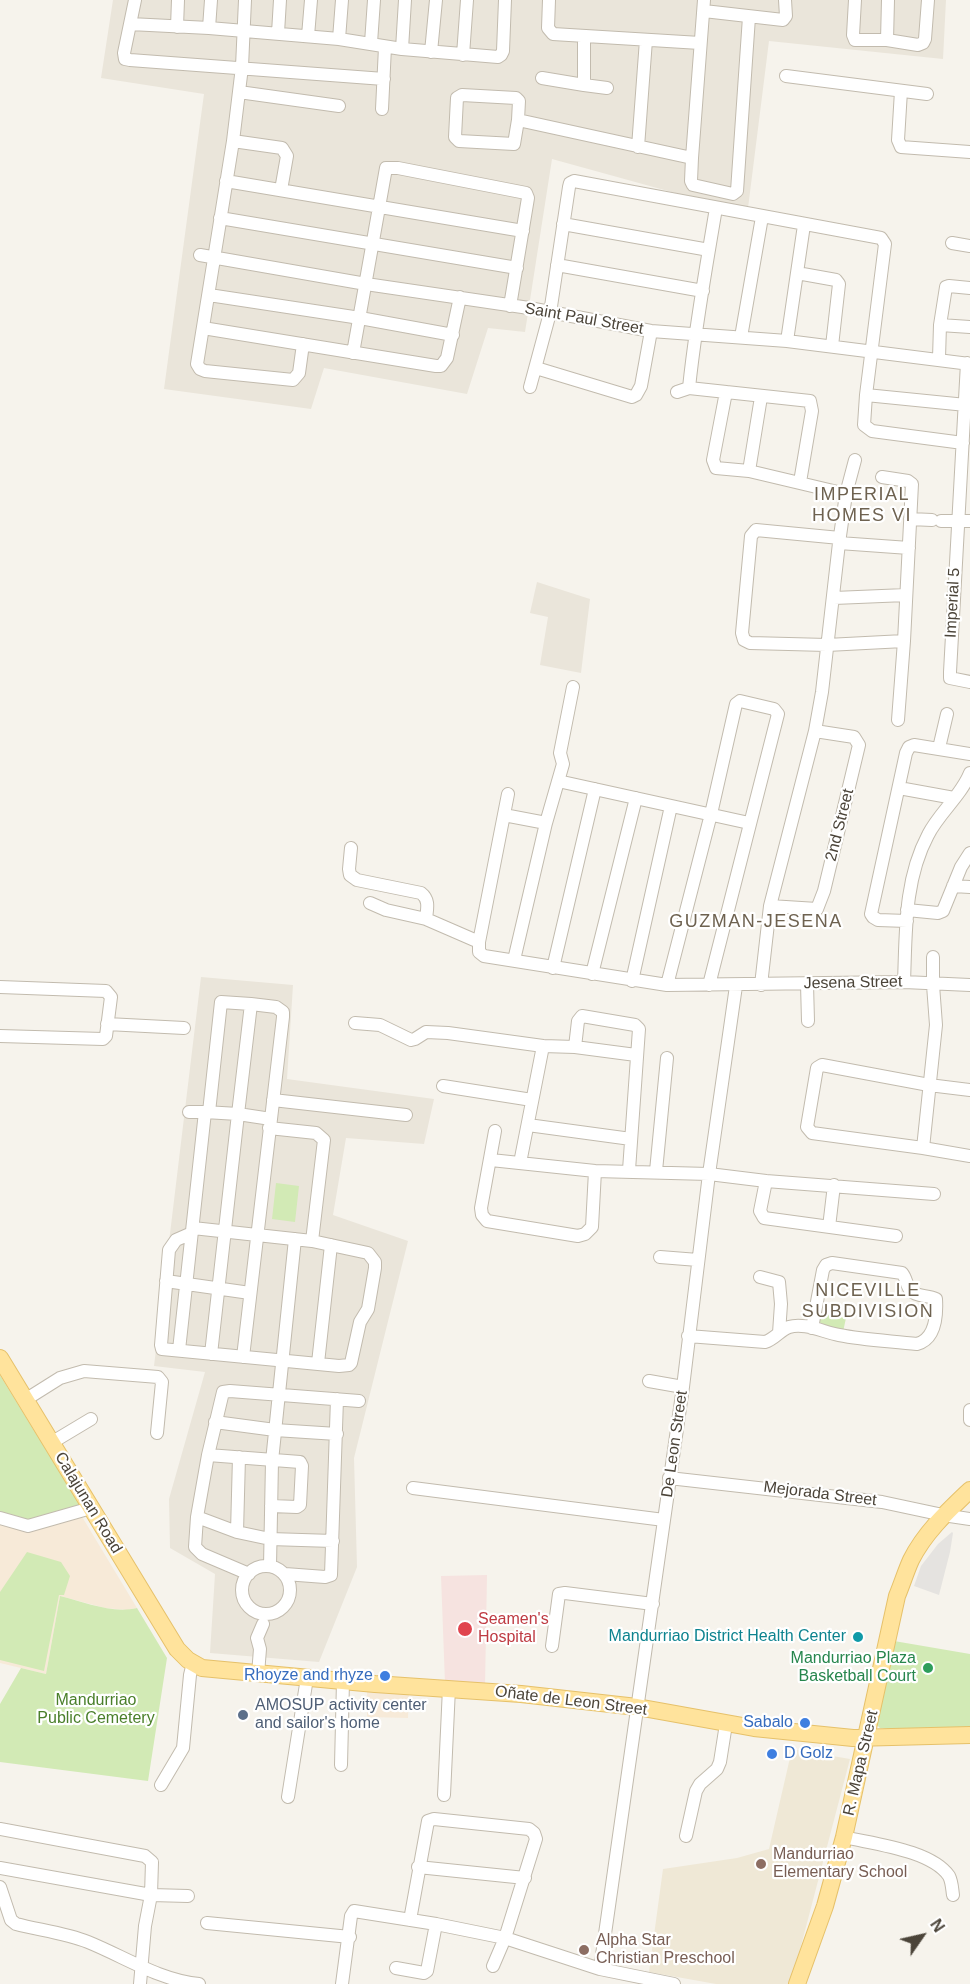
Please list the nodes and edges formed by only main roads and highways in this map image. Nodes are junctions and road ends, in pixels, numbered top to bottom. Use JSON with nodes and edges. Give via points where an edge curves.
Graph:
{"nodes":[{"id":1,"x":0,"y":1358,"type":"edge"},
{"id":2,"x":970,"y":1490,"type":"edge"},
{"id":3,"x":177,"y":1649,"type":"joint"},
{"id":4,"x":970,"y":1734,"type":"edge"},
{"id":5,"x":866,"y":1739,"type":"junction"},
{"id":6,"x":797,"y":1984,"type":"edge"}],
"edges":[{"from":1,"to":3,"type":"main road","name":"Calajunan Road"},
{"from":2,"to":5,"type":"main road","name":"R. Mapa Street","via":[[943,1515],[911,1559],[897,1596]]},
{"from":3,"to":5,"type":"main road","name":"Oñate de Leon Street","via":[[202,1668],[521,1694],[637,1707],[726,1724]]},
{"from":4,"to":5,"type":"main road","name":"Oñate de Leon Street"},
{"from":5,"to":6,"type":"main road","name":"R. Mapa Street","via":[[825,1906]]}]}
